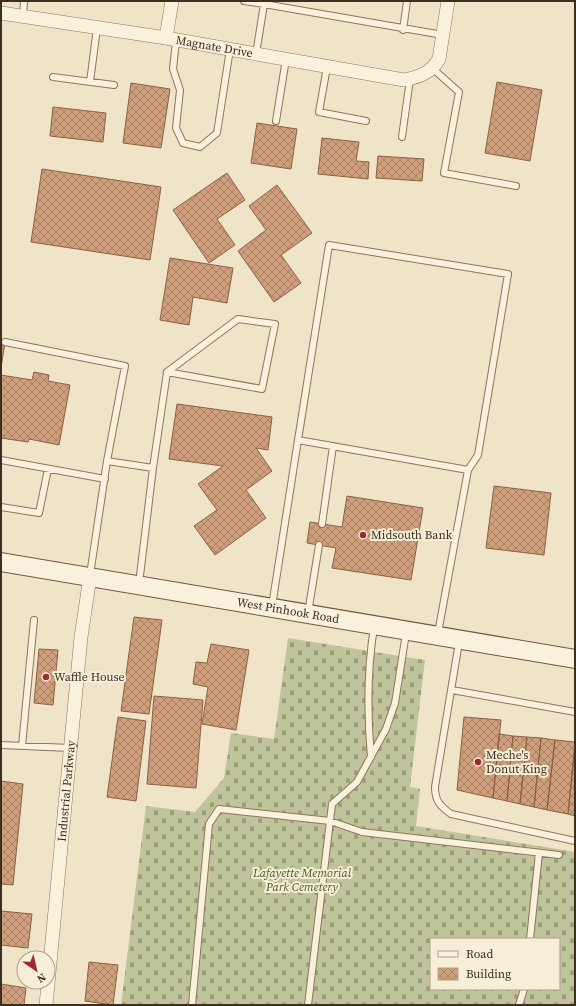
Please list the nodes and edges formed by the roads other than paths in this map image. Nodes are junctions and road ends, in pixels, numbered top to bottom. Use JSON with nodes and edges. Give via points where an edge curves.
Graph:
{"nodes":[{"id":1,"x":24,"y":1,"type":"edge"},
{"id":2,"x":172,"y":1,"type":"edge"},
{"id":3,"x":244,"y":1,"type":"edge"},
{"id":4,"x":407,"y":1,"type":"edge"},
{"id":5,"x":448,"y":1,"type":"edge"},
{"id":6,"x":264,"y":3,"type":"edge"},
{"id":7,"x":1,"y":14,"type":"edge"},
{"id":8,"x":23,"y":17,"type":"junction"},
{"id":9,"x":97,"y":28,"type":"junction"},
{"id":10,"x":402,"y":30,"type":"junction"},
{"id":11,"x":443,"y":36,"type":"junction"},
{"id":12,"x":171,"y":39,"type":"junction"},
{"id":13,"x":230,"y":49,"type":"junction"},
{"id":14,"x":256,"y":54,"type":"junction"},
{"id":15,"x":286,"y":59,"type":"junction"},
{"id":16,"x":328,"y":66,"type":"junction"},
{"id":17,"x":429,"y":70,"type":"junction"},
{"id":18,"x":53,"y":77,"type":"dead end"},
{"id":19,"x":410,"y":79,"type":"junction"},
{"id":20,"x":90,"y":82,"type":"junction"},
{"id":21,"x":114,"y":85,"type":"dead end"},
{"id":22,"x":276,"y":121,"type":"dead end"},
{"id":23,"x":366,"y":121,"type":"dead end"},
{"id":24,"x":402,"y":137,"type":"dead end"},
{"id":25,"x":516,"y":186,"type":"dead end"},
{"id":26,"x":5,"y":342,"type":"dead end"},
{"id":27,"x":167,"y":372,"type":"junction"},
{"id":28,"x":298,"y":440,"type":"junction"},
{"id":29,"x":333,"y":446,"type":"junction"},
{"id":30,"x":1,"y":460,"type":"edge"},
{"id":31,"x":108,"y":461,"type":"junction"},
{"id":32,"x":48,"y":468,"type":"junction"},
{"id":33,"x":154,"y":468,"type":"junction"},
{"id":34,"x":468,"y":470,"type":"junction"},
{"id":35,"x":105,"y":479,"type":"junction"},
{"id":36,"x":1,"y":507,"type":"edge"},
{"id":37,"x":322,"y":524,"type":"dead end"},
{"id":38,"x":318,"y":545,"type":"dead end"},
{"id":39,"x":1,"y":562,"type":"edge"},
{"id":40,"x":90,"y":577,"type":"junction"},
{"id":41,"x":139,"y":586,"type":"junction"},
{"id":42,"x":272,"y":608,"type":"junction"},
{"id":43,"x":308,"y":614,"type":"junction"},
{"id":44,"x":34,"y":620,"type":"dead end"},
{"id":45,"x":374,"y":625,"type":"junction"},
{"id":46,"x":406,"y":630,"type":"junction"},
{"id":47,"x":438,"y":635,"type":"junction"},
{"id":48,"x":459,"y":639,"type":"junction"},
{"id":49,"x":575,"y":658,"type":"edge"},
{"id":50,"x":452,"y":690,"type":"junction"},
{"id":51,"x":575,"y":712,"type":"edge"},
{"id":52,"x":1,"y":745,"type":"edge"},
{"id":53,"x":22,"y":746,"type":"junction"},
{"id":54,"x":70,"y":748,"type":"junction"},
{"id":55,"x":370,"y":757,"type":"junction"},
{"id":56,"x":330,"y":821,"type":"junction"},
{"id":57,"x":575,"y":842,"type":"edge"},
{"id":58,"x":539,"y":853,"type":"junction"},
{"id":59,"x":559,"y":856,"type":"dead end"},
{"id":60,"x":530,"y":938,"type":"edge"},
{"id":61,"x":524,"y":990,"type":"edge"},
{"id":62,"x":46,"y":1005,"type":"edge"},
{"id":63,"x":192,"y":1005,"type":"edge"},
{"id":64,"x":308,"y":1005,"type":"edge"},
{"id":65,"x":519,"y":1005,"type":"edge"}],
"edges":[{"from":1,"to":8,"type":"lane"},
{"from":2,"to":12,"type":"street"},
{"from":3,"to":6,"type":"lane"},
{"from":4,"to":10,"type":"lane"},
{"from":5,"to":11,"type":"street"},
{"from":6,"to":10,"type":"lane"},
{"from":6,"to":14,"type":"lane"},
{"from":7,"to":8,"type":"street","name":"Magnate Drive"},
{"from":8,"to":9,"type":"street","name":"Magnate Drive"},
{"from":9,"to":12,"type":"street","name":"Magnate Drive"},
{"from":9,"to":20,"type":"lane"},
{"from":10,"to":11,"type":"lane"},
{"from":11,"to":17,"type":"street","via":[[439,59]]},
{"from":12,"to":13,"type":"street","name":"Magnate Drive"},
{"from":12,"to":13,"type":"lane","via":[[173,69],[180,90],[176,128],[183,143],[200,147],[217,133]]},
{"from":13,"to":14,"type":"street","name":"Magnate Drive"},
{"from":14,"to":15,"type":"street","name":"Magnate Drive"},
{"from":15,"to":16,"type":"street","name":"Magnate Drive"},
{"from":15,"to":22,"type":"lane"},
{"from":16,"to":19,"type":"street","name":"Magnate Drive"},
{"from":16,"to":23,"type":"lane","via":[[319,112]]},
{"from":17,"to":19,"type":"street","name":"Magnate Drive","via":[[418,78]]},
{"from":17,"to":25,"type":"lane","via":[[459,92],[444,173]]},
{"from":18,"to":20,"type":"lane"},
{"from":19,"to":24,"type":"lane"},
{"from":20,"to":21,"type":"lane"},
{"from":26,"to":31,"type":"lane","via":[[125,366]]},
{"from":27,"to":27,"type":"lane","via":[[262,389],[275,324],[238,318]]},
{"from":27,"to":33,"type":"lane"},
{"from":28,"to":29,"type":"lane"},
{"from":28,"to":34,"type":"lane","via":[[329,245],[508,274],[478,455]]},
{"from":28,"to":42,"type":"lane"},
{"from":29,"to":34,"type":"lane"},
{"from":29,"to":37,"type":"lane"},
{"from":30,"to":32,"type":"lane"},
{"from":31,"to":33,"type":"lane"},
{"from":31,"to":35,"type":"lane"},
{"from":32,"to":35,"type":"lane"},
{"from":32,"to":36,"type":"lane","via":[[39,513]]},
{"from":33,"to":41,"type":"lane"},
{"from":34,"to":47,"type":"lane"},
{"from":35,"to":40,"type":"lane"},
{"from":38,"to":43,"type":"lane"},
{"from":39,"to":40,"type":"main road","name":"West Pinhook Road"},
{"from":40,"to":41,"type":"main road","name":"West Pinhook Road"},
{"from":40,"to":54,"type":"street","name":"Industrial Parkway"},
{"from":41,"to":42,"type":"main road","name":"West Pinhook Road"},
{"from":42,"to":43,"type":"main road","name":"West Pinhook Road"},
{"from":43,"to":45,"type":"main road","name":"West Pinhook Road"},
{"from":44,"to":53,"type":"lane"},
{"from":45,"to":46,"type":"main road","name":"West Pinhook Road"},
{"from":45,"to":55,"type":"lane","via":[[367,690]]},
{"from":46,"to":47,"type":"main road","name":"West Pinhook Road"},
{"from":46,"to":55,"type":"lane","via":[[395,703],[386,729]]},
{"from":47,"to":48,"type":"main road","name":"West Pinhook Road"},
{"from":48,"to":49,"type":"main road","name":"West Pinhook Road"},
{"from":48,"to":50,"type":"lane"},
{"from":50,"to":51,"type":"lane"},
{"from":50,"to":57,"type":"lane","via":[[435,787],[435,797],[440,807],[451,814]]},
{"from":52,"to":53,"type":"lane"},
{"from":53,"to":54,"type":"lane"},
{"from":54,"to":62,"type":"street","name":"Industrial Parkway"},
{"from":55,"to":56,"type":"lane","via":[[357,782],[332,804]]},
{"from":56,"to":58,"type":"lane","via":[[362,832]]},
{"from":56,"to":63,"type":"lane","via":[[218,808],[209,824]]},
{"from":56,"to":64,"type":"lane"},
{"from":58,"to":59,"type":"lane"},
{"from":58,"to":60,"type":"lane"},
{"from":61,"to":65,"type":"lane"}]}
